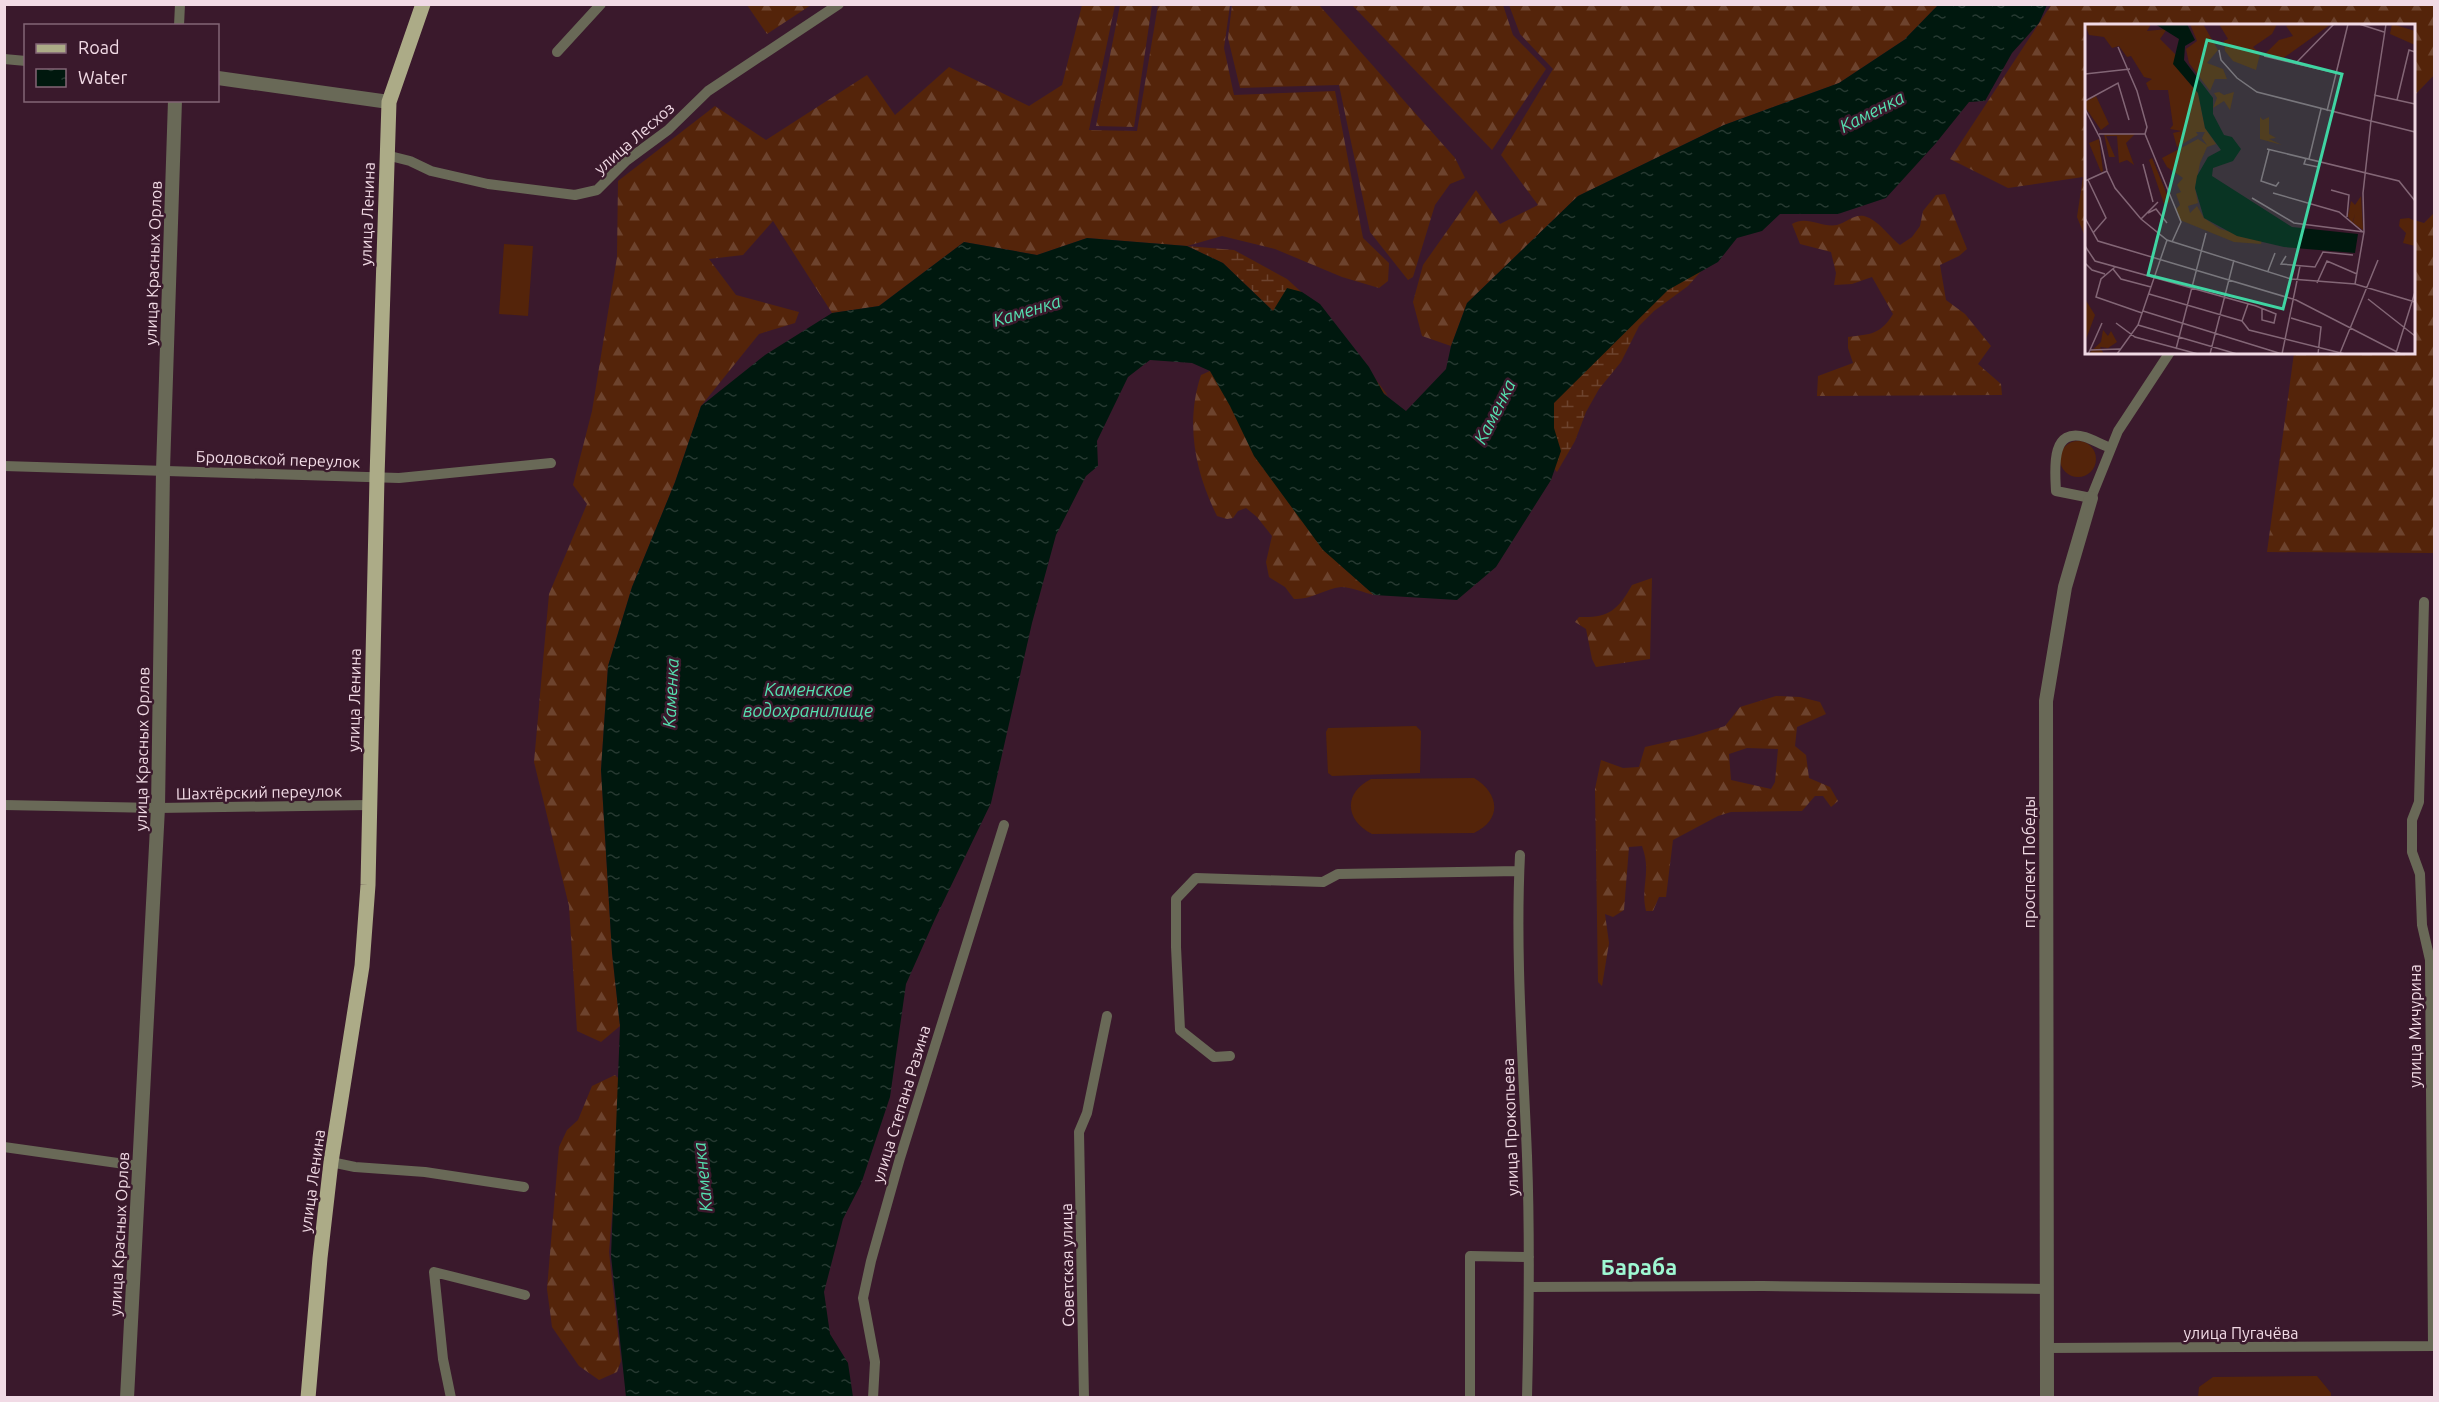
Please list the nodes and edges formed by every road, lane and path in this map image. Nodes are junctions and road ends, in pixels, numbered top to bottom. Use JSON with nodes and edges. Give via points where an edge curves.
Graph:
{"nodes":[{"id":1,"x":180,"y":4,"type":"edge"},
{"id":2,"x":423,"y":4,"type":"edge"},
{"id":3,"x":601,"y":4,"type":"edge"},
{"id":4,"x":839,"y":4,"type":"edge"},
{"id":5,"x":179,"y":24,"type":"edge"},
{"id":6,"x":557,"y":52,"type":"dead end"},
{"id":7,"x":4,"y":59,"type":"edge"},
{"id":8,"x":24,"y":61,"type":"edge"},
{"id":9,"x":219,"y":78,"type":"edge"},
{"id":10,"x":176,"y":102,"type":"edge"},
{"id":11,"x":389,"y":102,"type":"junction"},
{"id":12,"x":386,"y":155,"type":"junction"},
{"id":13,"x":2169,"y":354,"type":"edge"},
{"id":14,"x":2111,"y":448,"type":"junction"},
{"id":15,"x":551,"y":463,"type":"dead end"},
{"id":16,"x":4,"y":466,"type":"edge"},
{"id":17,"x":163,"y":470,"type":"junction"},
{"id":18,"x":377,"y":477,"type":"junction"},
{"id":19,"x":2091,"y":498,"type":"junction"},
{"id":20,"x":2424,"y":602,"type":"dead end"},
{"id":21,"x":4,"y":805,"type":"edge"},
{"id":22,"x":369,"y":805,"type":"junction"},
{"id":23,"x":158,"y":808,"type":"junction"},
{"id":24,"x":1004,"y":825,"type":"dead end"},
{"id":25,"x":1520,"y":855,"type":"dead end"},
{"id":26,"x":1519,"y":871,"type":"junction"},
{"id":27,"x":2422,"y":925,"type":"junction"},
{"id":28,"x":2434,"y":930,"type":"edge"},
{"id":29,"x":1107,"y":1016,"type":"dead end"},
{"id":30,"x":1230,"y":1056,"type":"dead end"},
{"id":31,"x":4,"y":1147,"type":"edge"},
{"id":32,"x":331,"y":1162,"type":"junction"},
{"id":33,"x":139,"y":1166,"type":"junction"},
{"id":34,"x":524,"y":1187,"type":"dead end"},
{"id":35,"x":1529,"y":1257,"type":"junction"},
{"id":36,"x":1529,"y":1287,"type":"junction"},
{"id":37,"x":2046,"y":1289,"type":"junction"},
{"id":38,"x":525,"y":1295,"type":"dead end"},
{"id":39,"x":2434,"y":1346,"type":"edge"},
{"id":40,"x":2046,"y":1348,"type":"junction"},
{"id":41,"x":128,"y":1398,"type":"edge"},
{"id":42,"x":308,"y":1398,"type":"edge"},
{"id":43,"x":451,"y":1398,"type":"edge"},
{"id":44,"x":873,"y":1398,"type":"edge"},
{"id":45,"x":1084,"y":1398,"type":"edge"},
{"id":46,"x":1470,"y":1398,"type":"edge"},
{"id":47,"x":1527,"y":1398,"type":"edge"},
{"id":48,"x":2047,"y":1398,"type":"edge"}],
"edges":[{"from":1,"to":5,"type":"street"},
{"from":2,"to":11,"type":"main road","name":"улица Ленина"},
{"from":3,"to":6,"type":"street"},
{"from":4,"to":12,"type":"street","name":"улица Лесхоз","via":[[708,91],[597,190],[574,195],[488,184],[431,171],[410,160]]},
{"from":7,"to":8,"type":"street"},
{"from":9,"to":11,"type":"street"},
{"from":10,"to":17,"type":"street","name":"улица Красных Орлов"},
{"from":11,"to":12,"type":"main road","name":"улица Ленина"},
{"from":12,"to":18,"type":"main road","name":"улица Ленина"},
{"from":13,"to":14,"type":"street","name":"проспект Победы"},
{"from":14,"to":19,"type":"street","name":"проспект Победы"},
{"from":14,"to":19,"type":"street","via":[[2074,436],[2058,446],[2056,490]]},
{"from":15,"to":18,"type":"street","name":"Бродовской переулок"},
{"from":16,"to":17,"type":"street","name":"Бродовской переулок"},
{"from":17,"to":18,"type":"street","name":"Бродовской переулок"},
{"from":17,"to":23,"type":"street","name":"улица Красных Орлов"},
{"from":18,"to":22,"type":"main road","name":"улица Ленина"},
{"from":19,"to":37,"type":"street","name":"проспект Победы","via":[[2063,597],[2046,701]]},
{"from":20,"to":27,"type":"street","name":"улица Мичурина","via":[[2419,802],[2412,820],[2412,852],[2420,874]]},
{"from":21,"to":23,"type":"street","name":"Шахтёрский переулок"},
{"from":22,"to":23,"type":"street","name":"Шахтёрский переулок"},
{"from":22,"to":32,"type":"main road","name":"улица Ленина","via":[[362,966]]},
{"from":23,"to":33,"type":"street","name":"улица Красных Орлов"},
{"from":24,"to":44,"type":"street","name":"улица Степана Разина","via":[[869,1270],[863,1298],[874,1362]]},
{"from":25,"to":26,"type":"street","name":"улица Прокопьева"},
{"from":26,"to":30,"type":"street","via":[[1338,874],[1323,882],[1196,878],[1176,898],[1180,1030],[1214,1057]]},
{"from":26,"to":35,"type":"street","name":"улица Прокопьева","via":[[1517,925]]},
{"from":27,"to":28,"type":"street"},
{"from":27,"to":39,"type":"street","name":"улица Мичурина","via":[[2430,960]]},
{"from":29,"to":45,"type":"street","name":"Советская улица","via":[[1087,1113],[1079,1132]]},
{"from":31,"to":33,"type":"street"},
{"from":32,"to":34,"type":"street"},
{"from":32,"to":42,"type":"main road","name":"улица Ленина"},
{"from":33,"to":41,"type":"street","name":"улица Красных Орлов"},
{"from":35,"to":36,"type":"street","name":"улица Прокопьева"},
{"from":35,"to":46,"type":"street","via":[[1470,1256]]},
{"from":36,"to":37,"type":"street"},
{"from":36,"to":47,"type":"street","name":"улица Прокопьева"},
{"from":37,"to":40,"type":"street","name":"проспект Победы"},
{"from":38,"to":43,"type":"street","via":[[434,1272]]},
{"from":39,"to":40,"type":"street","name":"улица Пугачёва"},
{"from":40,"to":48,"type":"street","name":"проспект Победы"}]}
